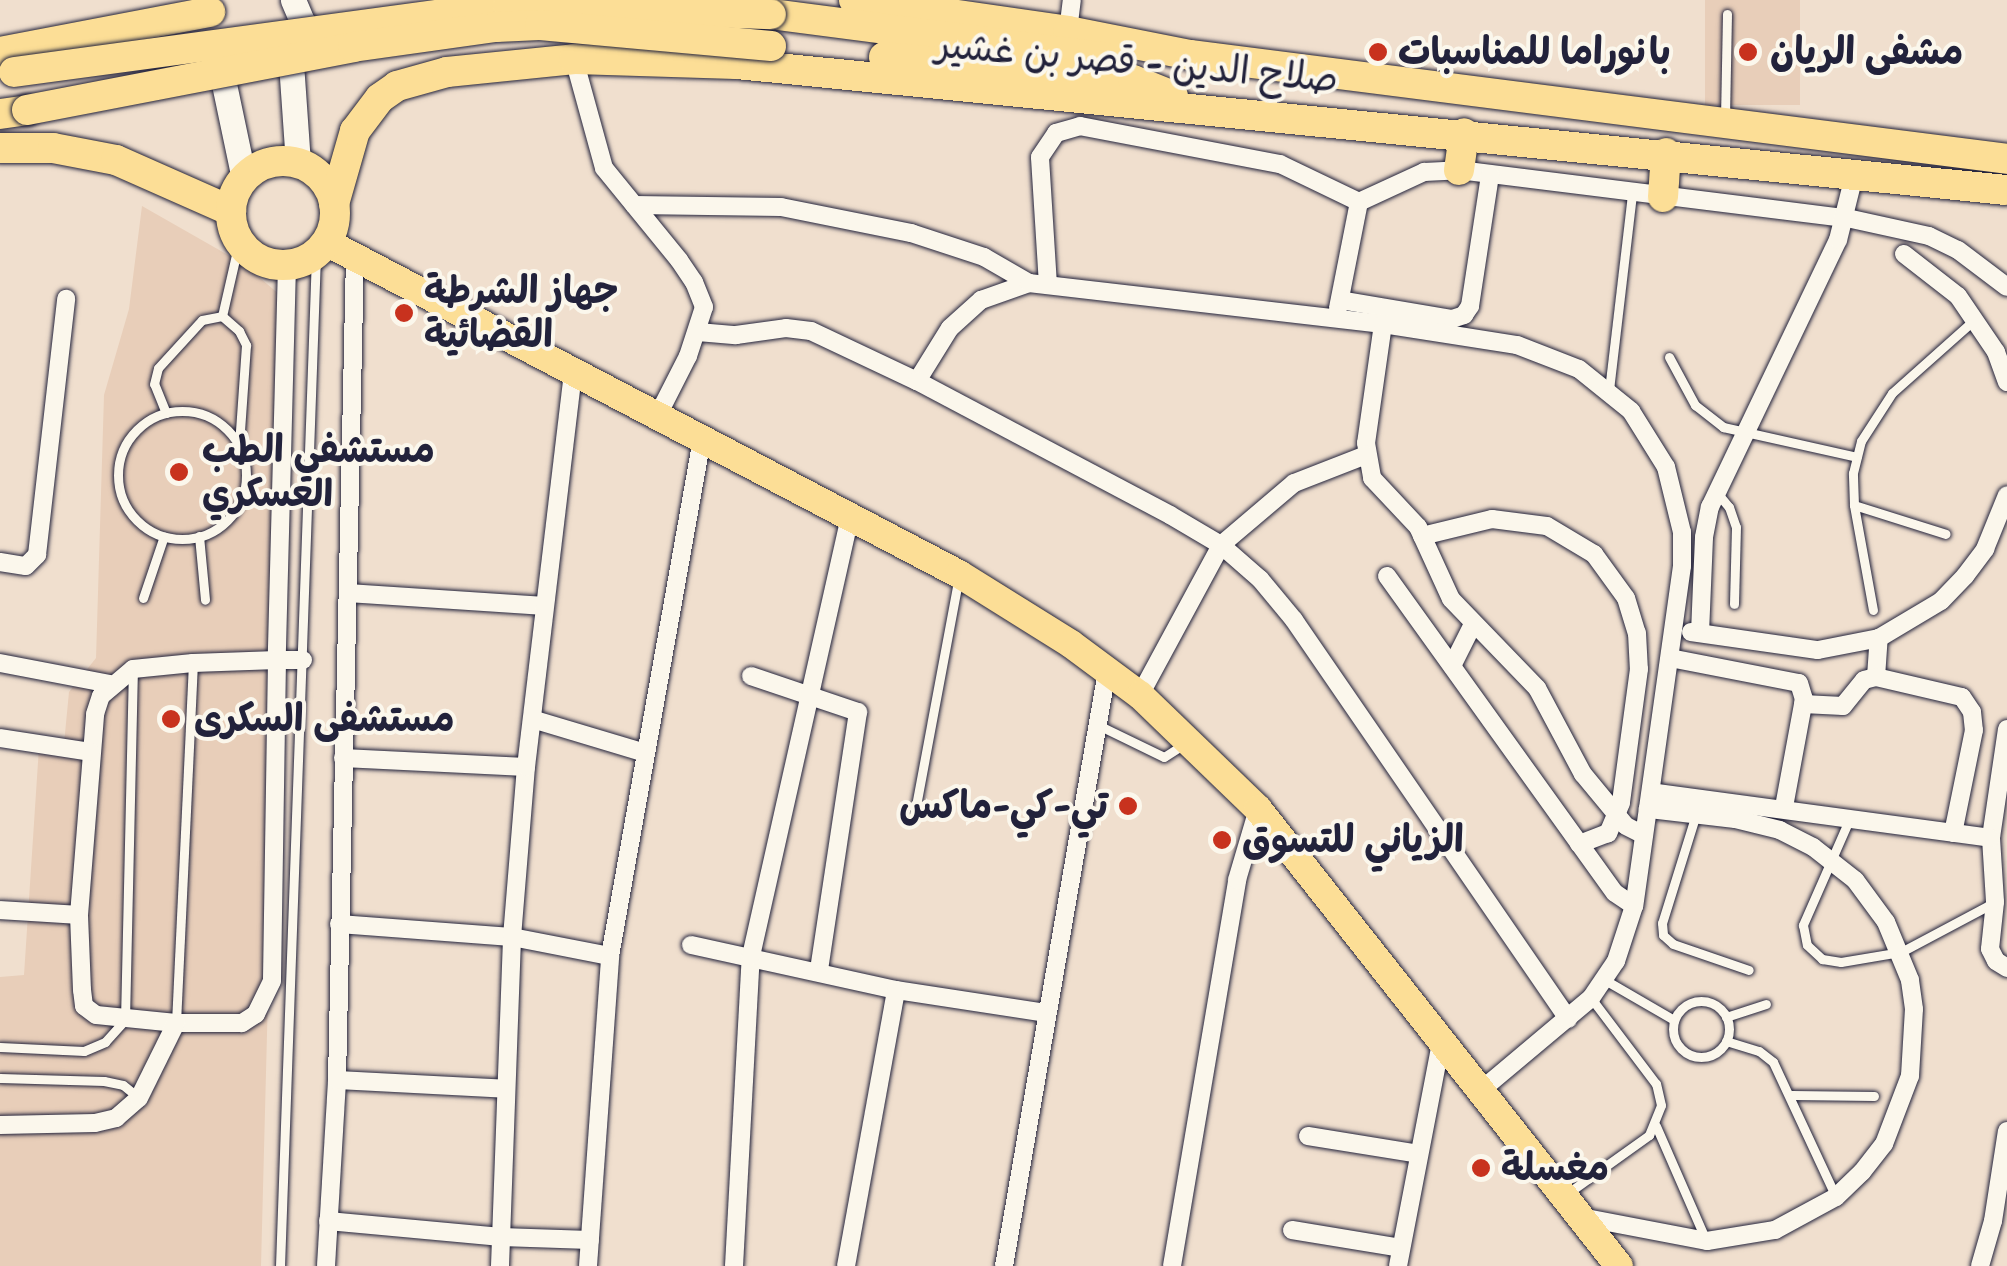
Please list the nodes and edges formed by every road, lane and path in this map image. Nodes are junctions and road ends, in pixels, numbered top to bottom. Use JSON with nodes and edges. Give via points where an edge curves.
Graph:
{"nodes":[{"id":1,"x":293,"y":0,"type":"edge"},
{"id":2,"x":854,"y":0,"type":"edge"},
{"id":3,"x":1072,"y":0,"type":"edge"},
{"id":4,"x":214,"y":6,"type":"edge"},
{"id":5,"x":1726,"y":14,"type":"dead end"},
{"id":6,"x":1068,"y":32,"type":"junction"},
{"id":7,"x":1190,"y":56,"type":"junction"},
{"id":8,"x":574,"y":59,"type":"junction"},
{"id":9,"x":291,"y":63,"type":"junction"},
{"id":10,"x":220,"y":65,"type":"junction"},
{"id":11,"x":5,"y":66,"type":"edge"},
{"id":12,"x":1184,"y":106,"type":"junction"},
{"id":13,"x":13,"y":112,"type":"edge"},
{"id":14,"x":1725,"y":126,"type":"junction"},
{"id":15,"x":1464,"y":133,"type":"junction"},
{"id":16,"x":0,"y":148,"type":"edge"},
{"id":17,"x":1666,"y":153,"type":"junction"},
{"id":18,"x":2007,"y":159,"type":"edge"},
{"id":19,"x":298,"y":163,"type":"junction"},
{"id":20,"x":1459,"y":170,"type":"junction"},
{"id":21,"x":1490,"y":175,"type":"junction"},
{"id":22,"x":1854,"y":176,"type":"junction"},
{"id":23,"x":244,"y":178,"type":"junction"},
{"id":24,"x":2007,"y":190,"type":"edge"},
{"id":25,"x":1632,"y":194,"type":"junction"},
{"id":26,"x":1663,"y":196,"type":"junction"},
{"id":27,"x":1358,"y":202,"type":"junction"},
{"id":28,"x":334,"y":204,"type":"junction"},
{"id":29,"x":634,"y":204,"type":"junction"},
{"id":30,"x":230,"y":211,"type":"junction"},
{"id":31,"x":1846,"y":218,"type":"junction"},
{"id":32,"x":239,"y":242,"type":"junction"},
{"id":33,"x":310,"y":253,"type":"junction"},
{"id":34,"x":1904,"y":254,"type":"dead end"},
{"id":35,"x":355,"y":256,"type":"junction"},
{"id":36,"x":1039,"y":284,"type":"junction"},
{"id":37,"x":2007,"y":287,"type":"edge"},
{"id":38,"x":66,"y":299,"type":"dead end"},
{"id":39,"x":1338,"y":310,"type":"junction"},
{"id":40,"x":222,"y":316,"type":"junction"},
{"id":41,"x":1976,"y":318,"type":"junction"},
{"id":42,"x":1383,"y":324,"type":"junction"},
{"id":43,"x":698,"y":332,"type":"junction"},
{"id":44,"x":1669,"y":357,"type":"dead end"},
{"id":45,"x":572,"y":372,"type":"junction"},
{"id":46,"x":917,"y":382,"type":"junction"},
{"id":47,"x":2007,"y":382,"type":"edge"},
{"id":48,"x":1609,"y":390,"type":"junction"},
{"id":49,"x":166,"y":413,"type":"junction"},
{"id":50,"x":658,"y":415,"type":"junction"},
{"id":51,"x":1744,"y":434,"type":"junction"},
{"id":52,"x":702,"y":440,"type":"junction"},
{"id":53,"x":239,"y":446,"type":"junction"},
{"id":54,"x":1366,"y":455,"type":"junction"},
{"id":55,"x":1856,"y":457,"type":"junction"},
{"id":56,"x":1716,"y":492,"type":"junction"},
{"id":57,"x":2007,"y":495,"type":"edge"},
{"id":58,"x":1854,"y":506,"type":"junction"},
{"id":59,"x":850,"y":516,"type":"junction"},
{"id":60,"x":1946,"y":534,"type":"dead end"},
{"id":61,"x":164,"y":536,"type":"junction"},
{"id":62,"x":198,"y":536,"type":"junction"},
{"id":63,"x":1422,"y":536,"type":"junction"},
{"id":64,"x":1220,"y":544,"type":"junction"},
{"id":65,"x":0,"y":562,"type":"edge"},
{"id":66,"x":960,"y":574,"type":"junction"},
{"id":67,"x":1387,"y":576,"type":"dead end"},
{"id":68,"x":349,"y":593,"type":"junction"},
{"id":69,"x":144,"y":598,"type":"dead end"},
{"id":70,"x":205,"y":600,"type":"dead end"},
{"id":71,"x":1734,"y":604,"type":"dead end"},
{"id":72,"x":544,"y":606,"type":"junction"},
{"id":73,"x":1873,"y":610,"type":"dead end"},
{"id":74,"x":1473,"y":624,"type":"junction"},
{"id":75,"x":1674,"y":628,"type":"junction"},
{"id":76,"x":1700,"y":633,"type":"junction"},
{"id":77,"x":1879,"y":638,"type":"junction"},
{"id":78,"x":1670,"y":658,"type":"junction"},
{"id":79,"x":276,"y":660,"type":"junction"},
{"id":80,"x":303,"y":660,"type":"junction"},
{"id":81,"x":0,"y":663,"type":"edge"},
{"id":82,"x":193,"y":663,"type":"junction"},
{"id":83,"x":1452,"y":666,"type":"junction"},
{"id":84,"x":133,"y":670,"type":"junction"},
{"id":85,"x":1108,"y":671,"type":"junction"},
{"id":86,"x":751,"y":676,"type":"dead end"},
{"id":87,"x":1876,"y":676,"type":"junction"},
{"id":88,"x":110,"y":684,"type":"junction"},
{"id":89,"x":810,"y":692,"type":"junction"},
{"id":90,"x":1140,"y":695,"type":"junction"},
{"id":91,"x":1803,"y":704,"type":"junction"},
{"id":92,"x":532,"y":719,"type":"junction"},
{"id":93,"x":1098,"y":725,"type":"junction"},
{"id":94,"x":2007,"y":729,"type":"edge"},
{"id":95,"x":0,"y":738,"type":"edge"},
{"id":96,"x":1190,"y":739,"type":"junction"},
{"id":97,"x":91,"y":752,"type":"junction"},
{"id":98,"x":645,"y":753,"type":"junction"},
{"id":99,"x":343,"y":758,"type":"junction"},
{"id":100,"x":526,"y":767,"type":"junction"},
{"id":101,"x":1650,"y":800,"type":"junction"},
{"id":102,"x":1784,"y":807,"type":"junction"},
{"id":103,"x":1258,"y":809,"type":"junction"},
{"id":104,"x":914,"y":811,"type":"dead end"},
{"id":105,"x":1696,"y":814,"type":"junction"},
{"id":106,"x":1619,"y":816,"type":"junction"},
{"id":107,"x":1850,"y":818,"type":"junction"},
{"id":108,"x":1953,"y":833,"type":"junction"},
{"id":109,"x":1644,"y":836,"type":"junction"},
{"id":110,"x":1991,"y":838,"type":"junction"},
{"id":111,"x":1580,"y":844,"type":"junction"},
{"id":112,"x":1831,"y":859,"type":"junction"},
{"id":113,"x":1995,"y":902,"type":"junction"},
{"id":114,"x":1634,"y":906,"type":"junction"},
{"id":115,"x":0,"y":910,"type":"edge"},
{"id":116,"x":79,"y":916,"type":"junction"},
{"id":117,"x":339,"y":924,"type":"junction"},
{"id":118,"x":512,"y":937,"type":"junction"},
{"id":119,"x":691,"y":946,"type":"dead end"},
{"id":120,"x":1901,"y":952,"type":"junction"},
{"id":121,"x":610,"y":956,"type":"junction"},
{"id":122,"x":751,"y":956,"type":"junction"},
{"id":123,"x":2007,"y":968,"type":"edge"},
{"id":124,"x":818,"y":970,"type":"junction"},
{"id":125,"x":1749,"y":970,"type":"dead end"},
{"id":126,"x":1606,"y":980,"type":"junction"},
{"id":127,"x":896,"y":990,"type":"junction"},
{"id":128,"x":1591,"y":998,"type":"junction"},
{"id":129,"x":1766,"y":1004,"type":"dead end"},
{"id":130,"x":1046,"y":1013,"type":"junction"},
{"id":131,"x":1726,"y":1017,"type":"junction"},
{"id":132,"x":1568,"y":1019,"type":"junction"},
{"id":133,"x":125,"y":1020,"type":"junction"},
{"id":134,"x":1674,"y":1020,"type":"junction"},
{"id":135,"x":176,"y":1024,"type":"junction"},
{"id":136,"x":1726,"y":1041,"type":"junction"},
{"id":137,"x":1440,"y":1043,"type":"junction"},
{"id":138,"x":0,"y":1047,"type":"edge"},
{"id":139,"x":0,"y":1078,"type":"edge"},
{"id":140,"x":337,"y":1080,"type":"junction"},
{"id":141,"x":506,"y":1089,"type":"junction"},
{"id":142,"x":1479,"y":1092,"type":"junction"},
{"id":143,"x":1792,"y":1095,"type":"junction"},
{"id":144,"x":1874,"y":1096,"type":"dead end"},
{"id":145,"x":140,"y":1098,"type":"junction"},
{"id":146,"x":0,"y":1124,"type":"edge"},
{"id":147,"x":1656,"y":1126,"type":"junction"},
{"id":148,"x":2007,"y":1131,"type":"edge"},
{"id":149,"x":1308,"y":1136,"type":"dead end"},
{"id":150,"x":1419,"y":1154,"type":"junction"},
{"id":151,"x":1836,"y":1197,"type":"junction"},
{"id":152,"x":1565,"y":1198,"type":"junction"},
{"id":153,"x":328,"y":1221,"type":"junction"},
{"id":154,"x":1292,"y":1230,"type":"dead end"},
{"id":155,"x":500,"y":1237,"type":"junction"},
{"id":156,"x":590,"y":1240,"type":"junction"},
{"id":157,"x":1707,"y":1242,"type":"junction"},
{"id":158,"x":1399,"y":1257,"type":"edge"},
{"id":159,"x":280,"y":1266,"type":"edge"},
{"id":160,"x":326,"y":1266,"type":"edge"},
{"id":161,"x":500,"y":1266,"type":"edge"},
{"id":162,"x":588,"y":1266,"type":"edge"},
{"id":163,"x":734,"y":1266,"type":"edge"},
{"id":164,"x":846,"y":1266,"type":"edge"},
{"id":165,"x":1004,"y":1266,"type":"edge"},
{"id":166,"x":1172,"y":1266,"type":"edge"},
{"id":167,"x":1602,"y":1266,"type":"edge"},
{"id":168,"x":1619,"y":1266,"type":"edge"},
{"id":169,"x":1980,"y":1266,"type":"edge"}],
"edges":[{"from":1,"to":9,"type":"main road","via":[[304,32]]},
{"from":2,"to":6,"type":"highway"},
{"from":3,"to":6,"type":"street"},
{"from":4,"to":10,"type":"main road","via":[[208,46]]},
{"from":4,"to":11,"type":"highway"},
{"from":5,"to":14,"type":"lane"},
{"from":6,"to":7,"type":"highway"},
{"from":7,"to":11,"type":"highway","bridge":true,"via":[[1150,63],[771,14],[508,5]]},
{"from":7,"to":14,"type":"highway"},
{"from":8,"to":12,"type":"highway","name":"صلاح الدين - قصر بن غشير","via":[[737,64]]},
{"from":8,"to":28,"type":"highway","name":"صلاح الدين - قصر بن غشير","via":[[447,72],[397,86],[355,131]]},
{"from":8,"to":29,"type":"street","via":[[604,168]]},
{"from":9,"to":10,"type":"main road","via":[[262,80]]},
{"from":9,"to":19,"type":"main road"},
{"from":10,"to":23,"type":"main road"},
{"from":12,"to":13,"type":"highway","bridge":true,"via":[[1133,80],[540,24],[353,48]]},
{"from":12,"to":15,"type":"highway","name":"صلاح الدين - قصر بن غشير"},
{"from":14,"to":18,"type":"highway"},
{"from":15,"to":17,"type":"highway","name":"صلاح الدين - قصر بن غشير"},
{"from":15,"to":20,"type":"highway"},
{"from":16,"to":30,"type":"highway","via":[[53,148],[116,160]]},
{"from":17,"to":22,"type":"highway","name":"صلاح الدين - قصر بن غشير"},
{"from":17,"to":26,"type":"highway"},
{"from":19,"to":23,"type":"highway","via":[[269,163]]},
{"from":19,"to":28,"type":"highway","via":[[318,174]]},
{"from":20,"to":21,"type":"street"},
{"from":20,"to":27,"type":"street","via":[[1424,172]]},
{"from":21,"to":25,"type":"street"},
{"from":21,"to":39,"type":"street","via":[[1464,315]]},
{"from":22,"to":24,"type":"highway","name":"صلاح الدين - قصر بن غشير"},
{"from":22,"to":31,"type":"street"},
{"from":23,"to":30,"type":"highway"},
{"from":25,"to":26,"type":"street"},
{"from":25,"to":48,"type":"lane"},
{"from":26,"to":31,"type":"street"},
{"from":27,"to":36,"type":"street","via":[[1304,173],[1257,158],[1067,128],[1045,144],[1040,157]]},
{"from":27,"to":39,"type":"street"},
{"from":28,"to":33,"type":"highway","via":[[333,227]]},
{"from":29,"to":36,"type":"street","via":[[781,206],[911,233]]},
{"from":29,"to":43,"type":"street","via":[[694,282],[704,307]]},
{"from":30,"to":32,"type":"highway"},
{"from":31,"to":37,"type":"street","via":[[1929,236]]},
{"from":31,"to":51,"type":"street"},
{"from":32,"to":33,"type":"highway","via":[[265,262]]},
{"from":32,"to":40,"type":"lane"},
{"from":33,"to":35,"type":"main road"},
{"from":33,"to":79,"type":"street"},
{"from":33,"to":80,"type":"lane"},
{"from":34,"to":41,"type":"street"},
{"from":35,"to":45,"type":"main road"},
{"from":35,"to":68,"type":"street"},
{"from":36,"to":39,"type":"street"},
{"from":36,"to":46,"type":"street","via":[[1007,288],[971,309],[950,328]]},
{"from":38,"to":65,"type":"street","via":[[37,554],[26,566]]},
{"from":39,"to":42,"type":"street"},
{"from":40,"to":49,"type":"lane","via":[[202,320],[158,368],[154,384]]},
{"from":40,"to":53,"type":"lane","via":[[246,345]]},
{"from":41,"to":47,"type":"street"},
{"from":41,"to":55,"type":"lane","via":[[1882,404]]},
{"from":42,"to":48,"type":"street","via":[[1517,345],[1580,369]]},
{"from":42,"to":54,"type":"street"},
{"from":43,"to":46,"type":"street","via":[[812,332]]},
{"from":43,"to":50,"type":"street"},
{"from":44,"to":51,"type":"lane","via":[[1703,414]]},
{"from":45,"to":50,"type":"main road"},
{"from":45,"to":72,"type":"street"},
{"from":46,"to":64,"type":"street"},
{"from":48,"to":75,"type":"street","via":[[1651,438],[1677,499],[1682,566]]},
{"from":49,"to":53,"type":"lane","via":[[214,419]]},
{"from":49,"to":61,"type":"lane","via":[[126,443],[118,480],[132,515]]},
{"from":50,"to":52,"type":"main road"},
{"from":51,"to":55,"type":"lane"},
{"from":51,"to":56,"type":"street"},
{"from":52,"to":59,"type":"main road"},
{"from":52,"to":98,"type":"street"},
{"from":53,"to":62,"type":"lane","via":[[246,470],[242,495],[230,516]]},
{"from":54,"to":63,"type":"street","via":[[1379,488]]},
{"from":54,"to":64,"type":"street","via":[[1294,483]]},
{"from":55,"to":58,"type":"lane"},
{"from":56,"to":71,"type":"lane","via":[[1736,527]]},
{"from":56,"to":76,"type":"street","via":[[1704,537]]},
{"from":57,"to":77,"type":"street","via":[[1965,576],[1941,600]]},
{"from":58,"to":60,"type":"lane"},
{"from":58,"to":73,"type":"lane"},
{"from":59,"to":66,"type":"main road"},
{"from":59,"to":89,"type":"street"},
{"from":61,"to":62,"type":"lane"},
{"from":61,"to":69,"type":"lane"},
{"from":62,"to":70,"type":"lane"},
{"from":63,"to":74,"type":"street","via":[[1440,582]]},
{"from":63,"to":106,"type":"street","via":[[1474,521],[1529,521],[1579,542],[1618,582],[1640,651]]},
{"from":64,"to":90,"type":"street"},
{"from":64,"to":132,"type":"street","via":[[1294,620]]},
{"from":66,"to":85,"type":"main road"},
{"from":66,"to":104,"type":"lane"},
{"from":67,"to":83,"type":"street"},
{"from":68,"to":72,"type":"street"},
{"from":68,"to":99,"type":"street"},
{"from":72,"to":92,"type":"street"},
{"from":74,"to":83,"type":"street"},
{"from":74,"to":106,"type":"street","via":[[1537,688],[1575,764]]},
{"from":75,"to":76,"type":"street"},
{"from":75,"to":78,"type":"street"},
{"from":76,"to":77,"type":"street","via":[[1818,650]]},
{"from":77,"to":87,"type":"street"},
{"from":78,"to":91,"type":"street","via":[[1794,680],[1803,688]]},
{"from":78,"to":101,"type":"street"},
{"from":79,"to":80,"type":"street"},
{"from":79,"to":82,"type":"street"},
{"from":79,"to":135,"type":"street","via":[[268,998],[242,1023]]},
{"from":80,"to":159,"type":"lane"},
{"from":81,"to":88,"type":"street"},
{"from":82,"to":84,"type":"street"},
{"from":82,"to":135,"type":"lane"},
{"from":83,"to":111,"type":"street"},
{"from":84,"to":88,"type":"street"},
{"from":84,"to":133,"type":"lane"},
{"from":85,"to":90,"type":"main road"},
{"from":85,"to":93,"type":"street"},
{"from":86,"to":89,"type":"street"},
{"from":87,"to":91,"type":"street","via":[[1864,680],[1843,706]]},
{"from":87,"to":108,"type":"street","via":[[1955,692],[1972,712]]},
{"from":88,"to":97,"type":"street","via":[[97,703]]},
{"from":89,"to":122,"type":"street"},
{"from":89,"to":124,"type":"street","via":[[852,708],[859,719]]},
{"from":90,"to":96,"type":"main road"},
{"from":91,"to":102,"type":"street"},
{"from":92,"to":98,"type":"street"},
{"from":92,"to":100,"type":"street"},
{"from":93,"to":96,"type":"lane","via":[[1164,757]]},
{"from":93,"to":130,"type":"street"},
{"from":94,"to":110,"type":"street"},
{"from":95,"to":97,"type":"street"},
{"from":96,"to":103,"type":"main road"},
{"from":97,"to":116,"type":"street"},
{"from":98,"to":121,"type":"street"},
{"from":99,"to":100,"type":"street"},
{"from":99,"to":117,"type":"street"},
{"from":100,"to":118,"type":"street"},
{"from":101,"to":102,"type":"street"},
{"from":101,"to":105,"type":"street"},
{"from":101,"to":109,"type":"street"},
{"from":102,"to":107,"type":"street"},
{"from":103,"to":137,"type":"main road"},
{"from":103,"to":166,"type":"street","via":[[1237,880]]},
{"from":105,"to":112,"type":"street","via":[[1765,826]]},
{"from":105,"to":125,"type":"lane","via":[[1663,935]]},
{"from":106,"to":109,"type":"street"},
{"from":106,"to":111,"type":"street","via":[[1600,839]]},
{"from":107,"to":108,"type":"street"},
{"from":107,"to":112,"type":"lane"},
{"from":108,"to":110,"type":"street"},
{"from":109,"to":114,"type":"street"},
{"from":110,"to":113,"type":"street"},
{"from":111,"to":114,"type":"street","via":[[1614,894]]},
{"from":112,"to":120,"type":"street","via":[[1872,900]]},
{"from":112,"to":120,"type":"lane","via":[[1805,915],[1807,945],[1831,962]]},
{"from":113,"to":120,"type":"lane"},
{"from":113,"to":123,"type":"street","via":[[1990,949]]},
{"from":114,"to":126,"type":"street"},
{"from":115,"to":116,"type":"street"},
{"from":116,"to":133,"type":"street","via":[[84,1006]]},
{"from":117,"to":118,"type":"street"},
{"from":117,"to":140,"type":"street"},
{"from":118,"to":121,"type":"street"},
{"from":118,"to":141,"type":"street"},
{"from":119,"to":122,"type":"street"},
{"from":120,"to":151,"type":"street","via":[[1914,1008],[1910,1076],[1884,1144]]},
{"from":121,"to":156,"type":"street"},
{"from":122,"to":124,"type":"street"},
{"from":122,"to":163,"type":"street"},
{"from":124,"to":127,"type":"street"},
{"from":126,"to":128,"type":"street"},
{"from":126,"to":134,"type":"lane"},
{"from":127,"to":130,"type":"street"},
{"from":127,"to":164,"type":"street"},
{"from":128,"to":132,"type":"street"},
{"from":128,"to":147,"type":"lane","via":[[1656,1084]]},
{"from":129,"to":131,"type":"lane"},
{"from":130,"to":165,"type":"street"},
{"from":131,"to":134,"type":"lane","via":[[1699,1001]]},
{"from":131,"to":136,"type":"lane"},
{"from":132,"to":142,"type":"street"},
{"from":133,"to":135,"type":"street"},
{"from":133,"to":138,"type":"lane","via":[[106,1042],[84,1051]]},
{"from":134,"to":136,"type":"lane","via":[[1674,1037],[1690,1055],[1707,1056]]},
{"from":135,"to":145,"type":"street"},
{"from":136,"to":143,"type":"lane","via":[[1767,1055]]},
{"from":137,"to":142,"type":"main road"},
{"from":137,"to":150,"type":"street"},
{"from":139,"to":145,"type":"lane","via":[[104,1082]]},
{"from":140,"to":141,"type":"street"},
{"from":140,"to":153,"type":"street"},
{"from":141,"to":155,"type":"street"},
{"from":142,"to":152,"type":"main road"},
{"from":143,"to":144,"type":"lane"},
{"from":143,"to":151,"type":"lane"},
{"from":145,"to":146,"type":"street","via":[[116,1118],[95,1123]]},
{"from":147,"to":152,"type":"lane"},
{"from":147,"to":157,"type":"lane"},
{"from":148,"to":169,"type":"street"},
{"from":149,"to":150,"type":"street"},
{"from":150,"to":158,"type":"street"},
{"from":151,"to":157,"type":"street","via":[[1775,1230]]},
{"from":152,"to":157,"type":"street"},
{"from":152,"to":167,"type":"main road","via":[[1566,1218]]},
{"from":152,"to":168,"type":"main road"},
{"from":153,"to":155,"type":"street"},
{"from":153,"to":160,"type":"street"},
{"from":154,"to":158,"type":"street"},
{"from":155,"to":156,"type":"street"},
{"from":155,"to":161,"type":"street"},
{"from":156,"to":162,"type":"street"}]}
